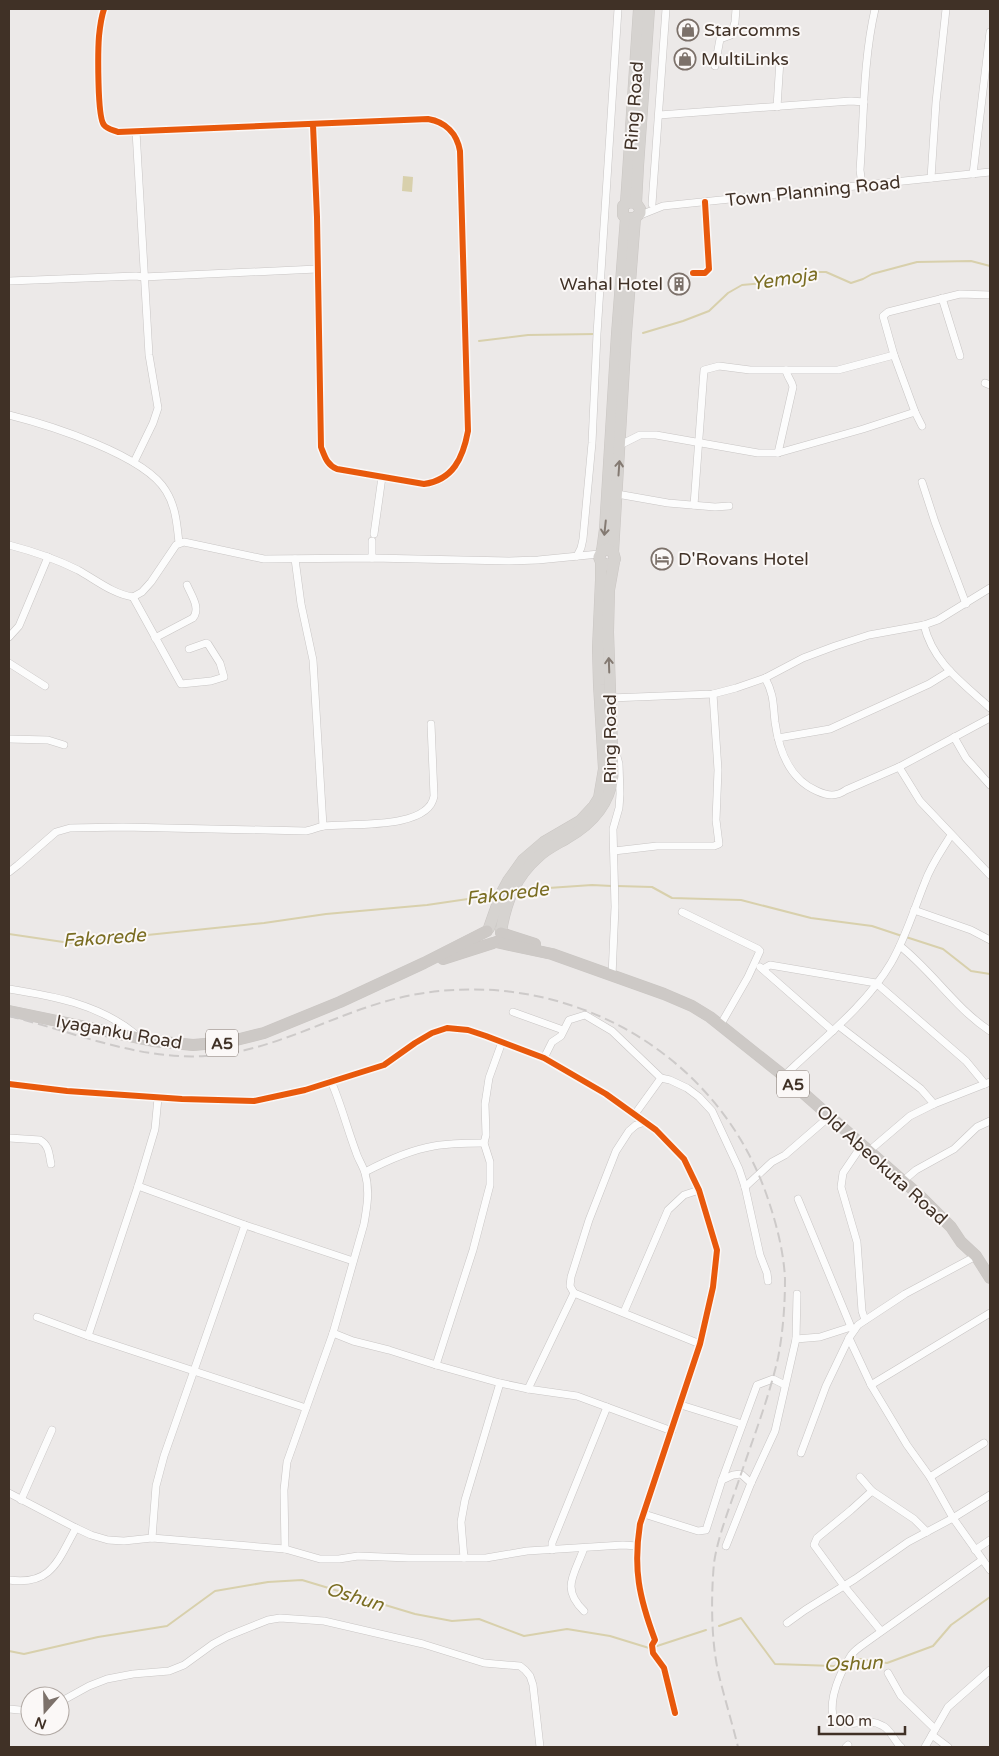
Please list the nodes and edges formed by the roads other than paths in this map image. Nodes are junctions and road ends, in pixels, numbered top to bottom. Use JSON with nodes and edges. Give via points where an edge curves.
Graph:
{"nodes":[{"id":1,"x":104,"y":9,"type":"edge"},
{"id":2,"x":618,"y":9,"type":"edge"},
{"id":3,"x":639,"y":9,"type":"edge"},
{"id":4,"x":649,"y":9,"type":"edge"},
{"id":5,"x":666,"y":9,"type":"edge"},
{"id":6,"x":736,"y":9,"type":"edge"},
{"id":7,"x":875,"y":9,"type":"edge"},
{"id":8,"x":946,"y":9,"type":"edge"},
{"id":9,"x":990,"y":32,"type":"edge"},
{"id":10,"x":780,"y":60,"type":"dead end"},
{"id":11,"x":715,"y":66,"type":"dead end"},
{"id":12,"x":864,"y":102,"type":"junction"},
{"id":13,"x":777,"y":107,"type":"junction"},
{"id":14,"x":659,"y":115,"type":"junction"},
{"id":15,"x":313,"y":125,"type":"junction"},
{"id":16,"x":136,"y":131,"type":"junction"},
{"id":17,"x":990,"y":172,"type":"edge"},
{"id":18,"x":973,"y":174,"type":"junction"},
{"id":19,"x":931,"y":178,"type":"junction"},
{"id":20,"x":862,"y":185,"type":"junction"},
{"id":21,"x":705,"y":202,"type":"junction"},
{"id":22,"x":652,"y":204,"type":"junction"},
{"id":23,"x":663,"y":206,"type":"junction"},
{"id":24,"x":633,"y":211,"type":"junction"},
{"id":25,"x":317,"y":269,"type":"junction"},
{"id":26,"x":693,"y":273,"type":"dead end"},
{"id":27,"x":143,"y":277,"type":"junction"},
{"id":28,"x":9,"y":281,"type":"edge"},
{"id":29,"x":990,"y":295,"type":"edge"},
{"id":30,"x":942,"y":298,"type":"junction"},
{"id":31,"x":894,"y":355,"type":"junction"},
{"id":32,"x":960,"y":356,"type":"dead end"},
{"id":33,"x":786,"y":370,"type":"junction"},
{"id":34,"x":915,"y":412,"type":"junction"},
{"id":35,"x":9,"y":415,"type":"edge"},
{"id":36,"x":922,"y":426,"type":"dead end"},
{"id":37,"x":621,"y":432,"type":"junction"},
{"id":38,"x":635,"y":437,"type":"junction"},
{"id":39,"x":698,"y":443,"type":"junction"},
{"id":40,"x":620,"y":445,"type":"junction"},
{"id":41,"x":778,"y":453,"type":"junction"},
{"id":42,"x":134,"y":462,"type":"junction"},
{"id":43,"x":382,"y":477,"type":"junction"},
{"id":44,"x":922,"y":482,"type":"dead end"},
{"id":45,"x":617,"y":494,"type":"junction"},
{"id":46,"x":694,"y":504,"type":"junction"},
{"id":47,"x":729,"y":506,"type":"dead end"},
{"id":48,"x":179,"y":543,"type":"junction"},
{"id":49,"x":9,"y":545,"type":"edge"},
{"id":50,"x":577,"y":556,"type":"junction"},
{"id":51,"x":48,"y":557,"type":"junction"},
{"id":52,"x":605,"y":557,"type":"junction"},
{"id":53,"x":372,"y":558,"type":"junction"},
{"id":54,"x":295,"y":559,"type":"junction"},
{"id":55,"x":187,"y":585,"type":"dead end"},
{"id":56,"x":990,"y":588,"type":"edge"},
{"id":57,"x":133,"y":598,"type":"junction"},
{"id":58,"x":966,"y":604,"type":"junction"},
{"id":59,"x":924,"y":625,"type":"junction"},
{"id":60,"x":9,"y":637,"type":"edge"},
{"id":61,"x":155,"y":638,"type":"junction"},
{"id":62,"x":189,"y":649,"type":"dead end"},
{"id":63,"x":9,"y":663,"type":"edge"},
{"id":64,"x":950,"y":671,"type":"junction"},
{"id":65,"x":765,"y":678,"type":"junction"},
{"id":66,"x":45,"y":686,"type":"dead end"},
{"id":67,"x":713,"y":694,"type":"junction"},
{"id":68,"x":610,"y":698,"type":"junction"},
{"id":69,"x":990,"y":708,"type":"edge"},
{"id":70,"x":990,"y":718,"type":"edge"},
{"id":71,"x":430,"y":724,"type":"dead end"},
{"id":72,"x":954,"y":737,"type":"junction"},
{"id":73,"x":778,"y":738,"type":"junction"},
{"id":74,"x":9,"y":739,"type":"edge"},
{"id":75,"x":64,"y":745,"type":"dead end"},
{"id":76,"x":612,"y":746,"type":"junction"},
{"id":77,"x":899,"y":766,"type":"junction"},
{"id":78,"x":990,"y":785,"type":"edge"},
{"id":79,"x":323,"y":826,"type":"junction"},
{"id":80,"x":951,"y":835,"type":"junction"},
{"id":81,"x":614,"y":851,"type":"junction"},
{"id":82,"x":9,"y":872,"type":"edge"},
{"id":83,"x":990,"y":875,"type":"edge"},
{"id":84,"x":914,"y":910,"type":"junction"},
{"id":85,"x":682,"y":912,"type":"dead end"},
{"id":86,"x":494,"y":935,"type":"junction"},
{"id":87,"x":990,"y":940,"type":"edge"},
{"id":88,"x":900,"y":946,"type":"junction"},
{"id":89,"x":755,"y":963,"type":"junction"},
{"id":90,"x":762,"y":969,"type":"junction"},
{"id":91,"x":612,"y":976,"type":"junction"},
{"id":92,"x":876,"y":983,"type":"junction"},
{"id":93,"x":9,"y":989,"type":"edge"},
{"id":94,"x":9,"y":1011,"type":"edge"},
{"id":95,"x":513,"y":1012,"type":"dead end"},
{"id":96,"x":720,"y":1024,"type":"junction"},
{"id":97,"x":836,"y":1029,"type":"junction"},
{"id":98,"x":563,"y":1030,"type":"junction"},
{"id":99,"x":990,"y":1031,"type":"edge"},
{"id":100,"x":134,"y":1038,"type":"junction"},
{"id":101,"x":502,"y":1042,"type":"junction"},
{"id":102,"x":544,"y":1058,"type":"junction"},
{"id":103,"x":784,"y":1076,"type":"junction"},
{"id":104,"x":661,"y":1078,"type":"junction"},
{"id":105,"x":330,"y":1081,"type":"junction"},
{"id":106,"x":988,"y":1083,"type":"edge"},
{"id":107,"x":9,"y":1084,"type":"edge"},
{"id":108,"x":158,"y":1098,"type":"junction"},
{"id":109,"x":934,"y":1104,"type":"junction"},
{"id":110,"x":635,"y":1114,"type":"junction"},
{"id":111,"x":830,"y":1116,"type":"junction"},
{"id":112,"x":990,"y":1121,"type":"edge"},
{"id":113,"x":645,"y":1122,"type":"junction"},
{"id":114,"x":9,"y":1138,"type":"edge"},
{"id":115,"x":484,"y":1143,"type":"junction"},
{"id":116,"x":865,"y":1148,"type":"junction"},
{"id":117,"x":52,"y":1164,"type":"dead end"},
{"id":118,"x":365,"y":1172,"type":"junction"},
{"id":119,"x":903,"y":1181,"type":"junction"},
{"id":120,"x":138,"y":1186,"type":"junction"},
{"id":121,"x":745,"y":1187,"type":"junction"},
{"id":122,"x":699,"y":1190,"type":"junction"},
{"id":123,"x":798,"y":1199,"type":"dead end"},
{"id":124,"x":245,"y":1225,"type":"junction"},
{"id":125,"x":976,"y":1256,"type":"junction"},
{"id":126,"x":353,"y":1261,"type":"junction"},
{"id":127,"x":990,"y":1278,"type":"edge"},
{"id":128,"x":768,"y":1281,"type":"dead end"},
{"id":129,"x":574,"y":1292,"type":"junction"},
{"id":130,"x":797,"y":1294,"type":"dead end"},
{"id":131,"x":624,"y":1312,"type":"junction"},
{"id":132,"x":990,"y":1313,"type":"edge"},
{"id":133,"x":37,"y":1317,"type":"dead end"},
{"id":134,"x":865,"y":1320,"type":"junction"},
{"id":135,"x":852,"y":1329,"type":"junction"},
{"id":136,"x":333,"y":1333,"type":"junction"},
{"id":137,"x":88,"y":1336,"type":"junction"},
{"id":138,"x":849,"y":1338,"type":"junction"},
{"id":139,"x":796,"y":1339,"type":"junction"},
{"id":140,"x":700,"y":1344,"type":"junction"},
{"id":141,"x":436,"y":1365,"type":"junction"},
{"id":142,"x":194,"y":1371,"type":"junction"},
{"id":143,"x":500,"y":1383,"type":"junction"},
{"id":144,"x":872,"y":1384,"type":"junction"},
{"id":145,"x":785,"y":1385,"type":"junction"},
{"id":146,"x":528,"y":1389,"type":"junction"},
{"id":147,"x":681,"y":1405,"type":"junction"},
{"id":148,"x":607,"y":1407,"type":"junction"},
{"id":149,"x":306,"y":1408,"type":"junction"},
{"id":150,"x":742,"y":1424,"type":"junction"},
{"id":151,"x":52,"y":1430,"type":"dead end"},
{"id":152,"x":672,"y":1431,"type":"junction"},
{"id":153,"x":984,"y":1443,"type":"dead end"},
{"id":154,"x":801,"y":1453,"type":"dead end"},
{"id":155,"x":860,"y":1477,"type":"dead end"},
{"id":156,"x":930,"y":1477,"type":"junction"},
{"id":157,"x":722,"y":1480,"type":"junction"},
{"id":158,"x":752,"y":1482,"type":"junction"},
{"id":159,"x":872,"y":1491,"type":"junction"},
{"id":160,"x":9,"y":1493,"type":"edge"},
{"id":161,"x":990,"y":1495,"type":"edge"},
{"id":162,"x":21,"y":1500,"type":"junction"},
{"id":163,"x":644,"y":1514,"type":"junction"},
{"id":164,"x":953,"y":1518,"type":"junction"},
{"id":165,"x":76,"y":1528,"type":"junction"},
{"id":166,"x":927,"y":1532,"type":"junction"},
{"id":167,"x":152,"y":1538,"type":"junction"},
{"id":168,"x":990,"y":1540,"type":"edge"},
{"id":169,"x":638,"y":1546,"type":"junction"},
{"id":170,"x":726,"y":1546,"type":"dead end"},
{"id":171,"x":584,"y":1548,"type":"junction"},
{"id":172,"x":285,"y":1549,"type":"junction"},
{"id":173,"x":552,"y":1550,"type":"junction"},
{"id":174,"x":975,"y":1550,"type":"junction"},
{"id":175,"x":464,"y":1558,"type":"junction"},
{"id":176,"x":982,"y":1560,"type":"junction"},
{"id":177,"x":990,"y":1570,"type":"edge"},
{"id":178,"x":9,"y":1580,"type":"edge"},
{"id":179,"x":844,"y":1586,"type":"junction"},
{"id":180,"x":584,"y":1611,"type":"dead end"},
{"id":181,"x":787,"y":1623,"type":"dead end"},
{"id":182,"x":881,"y":1631,"type":"junction"},
{"id":183,"x":990,"y":1670,"type":"edge"},
{"id":184,"x":888,"y":1674,"type":"dead end"},
{"id":185,"x":70,"y":1696,"type":"edge"},
{"id":186,"x":675,"y":1713,"type":"dead end"},
{"id":187,"x":933,"y":1732,"type":"junction"},
{"id":188,"x":540,"y":1747,"type":"edge"},
{"id":189,"x":901,"y":1747,"type":"edge"},
{"id":190,"x":925,"y":1747,"type":"edge"},
{"id":191,"x":948,"y":1747,"type":"edge"}],
"edges":[{"from":1,"to":16,"type":"street","via":[[99,38],[101,118],[110,129],[118,132]]},
{"from":2,"to":50,"type":"street","via":[[592,443],[583,539]]},
{"from":3,"to":24,"type":"main road","name":"Ring Road"},
{"from":4,"to":24,"type":"main road","name":"Ring Road"},
{"from":5,"to":14,"type":"street"},
{"from":6,"to":11,"type":"street","via":[[733,31],[720,40]]},
{"from":7,"to":12,"type":"street"},
{"from":8,"to":19,"type":"street"},
{"from":9,"to":18,"type":"street"},
{"from":10,"to":13,"type":"street"},
{"from":12,"to":13,"type":"street"},
{"from":12,"to":20,"type":"street"},
{"from":13,"to":14,"type":"street"},
{"from":14,"to":22,"type":"street"},
{"from":15,"to":16,"type":"street"},
{"from":15,"to":25,"type":"street"},
{"from":15,"to":43,"type":"street","via":[[436,120],[448,128],[458,144],[468,411],[464,450],[449,473],[433,483]]},
{"from":16,"to":27,"type":"street"},
{"from":17,"to":18,"type":"street","name":"Town Planning Road"},
{"from":18,"to":19,"type":"street","name":"Town Planning Road"},
{"from":19,"to":20,"type":"street","name":"Town Planning Road"},
{"from":20,"to":21,"type":"street","name":"Town Planning Road"},
{"from":21,"to":23,"type":"street","name":"Town Planning Road"},
{"from":21,"to":26,"type":"street","via":[[709,269],[706,273]]},
{"from":22,"to":23,"type":"street"},
{"from":22,"to":24,"type":"street"},
{"from":23,"to":24,"type":"street","name":"Town Planning Road"},
{"from":24,"to":37,"type":"main road","name":"Ring Road"},
{"from":24,"to":52,"type":"main road","name":"Ring Road","one_way":true,"via":[[617,334]]},
{"from":25,"to":27,"type":"street"},
{"from":25,"to":43,"type":"street","via":[[321,447],[332,467]]},
{"from":27,"to":28,"type":"street"},
{"from":27,"to":42,"type":"street","via":[[150,367],[158,408]]},
{"from":29,"to":30,"type":"street","via":[[960,294]]},
{"from":30,"to":31,"type":"street","via":[[885,313],[883,320]]},
{"from":30,"to":32,"type":"street"},
{"from":31,"to":33,"type":"street","via":[[838,370]]},
{"from":31,"to":34,"type":"street"},
{"from":33,"to":39,"type":"street","via":[[719,366],[704,370]]},
{"from":33,"to":41,"type":"street","via":[[793,388]]},
{"from":34,"to":36,"type":"street"},
{"from":34,"to":41,"type":"street"},
{"from":35,"to":42,"type":"street","via":[[72,434]]},
{"from":37,"to":38,"type":"street"},
{"from":37,"to":40,"type":"main road","name":"Ring Road"},
{"from":38,"to":39,"type":"street","via":[[656,435]]},
{"from":38,"to":40,"type":"street"},
{"from":39,"to":41,"type":"street"},
{"from":39,"to":46,"type":"street"},
{"from":45,"to":40,"type":"main road","name":"Ring Road","one_way":true},
{"from":42,"to":48,"type":"street","via":[[166,490],[175,514]]},
{"from":43,"to":53,"type":"street"},
{"from":44,"to":58,"type":"street"},
{"from":45,"to":46,"type":"street"},
{"from":45,"to":52,"type":"main road","name":"Ring Road"},
{"from":46,"to":47,"type":"street"},
{"from":48,"to":54,"type":"street","via":[[189,542],[264,559]]},
{"from":48,"to":57,"type":"street","via":[[151,582]]},
{"from":49,"to":51,"type":"street"},
{"from":50,"to":52,"type":"street"},
{"from":50,"to":53,"type":"street","via":[[509,560]]},
{"from":51,"to":57,"type":"street"},
{"from":51,"to":60,"type":"street","via":[[18,626]]},
{"from":68,"to":52,"type":"main road","name":"Ring Road","one_way":true,"via":[[609,590]]},
{"from":52,"to":86,"type":"main road","name":"Ring Road","via":[[598,685],[604,769],[599,798],[580,821],[544,842],[523,860],[501,894]]},
{"from":53,"to":54,"type":"street"},
{"from":54,"to":79,"type":"street","via":[[313,660]]},
{"from":55,"to":61,"type":"street","via":[[196,614]]},
{"from":56,"to":58,"type":"street"},
{"from":57,"to":61,"type":"street"},
{"from":58,"to":59,"type":"street"},
{"from":59,"to":64,"type":"street","via":[[933,650]]},
{"from":59,"to":65,"type":"street","via":[[869,634],[803,658]]},
{"from":61,"to":62,"type":"street","via":[[181,684],[211,681],[224,676],[208,644]]},
{"from":63,"to":66,"type":"street"},
{"from":64,"to":69,"type":"street"},
{"from":64,"to":73,"type":"street","via":[[929,684],[830,729]]},
{"from":65,"to":67,"type":"street"},
{"from":65,"to":73,"type":"street","via":[[773,694]]},
{"from":67,"to":68,"type":"street"},
{"from":67,"to":81,"type":"street","via":[[719,844]]},
{"from":68,"to":76,"type":"main road","name":"Ring Road"},
{"from":70,"to":72,"type":"street"},
{"from":71,"to":79,"type":"street","via":[[434,796],[426,811],[389,822]]},
{"from":72,"to":77,"type":"street"},
{"from":72,"to":78,"type":"street","via":[[966,758]]},
{"from":73,"to":77,"type":"street","via":[[794,776],[832,796]]},
{"from":74,"to":75,"type":"street","via":[[48,740]]},
{"from":76,"to":81,"type":"street","via":[[619,764],[620,794],[613,829]]},
{"from":76,"to":86,"type":"main road","name":"Ring Road","via":[[612,782],[603,807],[580,830],[538,856],[519,878]]},
{"from":77,"to":80,"type":"street","via":[[920,801]]},
{"from":79,"to":82,"type":"street","via":[[298,832],[70,828],[56,832]]},
{"from":80,"to":83,"type":"street"},
{"from":80,"to":84,"type":"street","via":[[929,872]]},
{"from":81,"to":91,"type":"street"},
{"from":84,"to":87,"type":"street"},
{"from":84,"to":88,"type":"street"},
{"from":85,"to":89,"type":"street","via":[[758,948],[760,953]]},
{"from":86,"to":91,"type":"highway","name":"Old Abeokuta Road","number":"A5"},
{"from":86,"to":100,"type":"highway","name":"Iyaganku Road","number":"A5","via":[[452,957],[424,964],[340,1002],[244,1039],[193,1045]]},
{"from":88,"to":92,"type":"street"},
{"from":88,"to":99,"type":"street","via":[[975,1021]]},
{"from":89,"to":90,"type":"street"},
{"from":89,"to":96,"type":"street"},
{"from":90,"to":92,"type":"street","via":[[770,965]]},
{"from":90,"to":97,"type":"street"},
{"from":91,"to":96,"type":"highway","name":"Old Abeokuta Road","number":"A5","via":[[692,1006]]},
{"from":92,"to":97,"type":"street"},
{"from":92,"to":106,"type":"street"},
{"from":93,"to":100,"type":"street","via":[[90,1008],[128,1028],[134,1033]]},
{"from":94,"to":100,"type":"highway","name":"Iyaganku Road","number":"A5"},
{"from":95,"to":98,"type":"street"},
{"from":96,"to":103,"type":"highway","name":"Old Abeokuta Road","number":"A5"},
{"from":97,"to":103,"type":"street"},
{"from":97,"to":109,"type":"street","via":[[921,1089]]},
{"from":98,"to":102,"type":"street"},
{"from":98,"to":104,"type":"street","via":[[569,1020],[585,1015],[612,1031]]},
{"from":101,"to":102,"type":"street"},
{"from":101,"to":105,"type":"street","via":[[468,1030],[447,1028],[415,1042],[384,1065]]},
{"from":101,"to":115,"type":"street","via":[[486,1092]]},
{"from":102,"to":110,"type":"street"},
{"from":103,"to":111,"type":"highway","name":"Old Abeokuta Road","number":"A5"},
{"from":104,"to":110,"type":"street"},
{"from":104,"to":121,"type":"street","via":[[687,1088],[712,1111]]},
{"from":105,"to":108,"type":"street","via":[[254,1101]]},
{"from":105,"to":118,"type":"street"},
{"from":106,"to":109,"type":"street"},
{"from":107,"to":108,"type":"street"},
{"from":108,"to":120,"type":"street","via":[[155,1128]]},
{"from":109,"to":116,"type":"street","via":[[904,1120]]},
{"from":110,"to":113,"type":"street"},
{"from":111,"to":116,"type":"highway","name":"Old Abeokuta Road","number":"A5"},
{"from":111,"to":121,"type":"street"},
{"from":112,"to":119,"type":"street","via":[[977,1127],[954,1149]]},
{"from":113,"to":122,"type":"street","via":[[678,1151]]},
{"from":113,"to":129,"type":"street","via":[[629,1131],[613,1158],[571,1277],[570,1286]]},
{"from":114,"to":117,"type":"street","via":[[40,1140],[49,1151]]},
{"from":115,"to":118,"type":"street","via":[[432,1146]]},
{"from":115,"to":141,"type":"street","via":[[490,1162],[490,1185],[463,1284]]},
{"from":116,"to":119,"type":"highway","name":"Old Abeokuta Road","number":"A5"},
{"from":116,"to":134,"type":"street","via":[[843,1173],[841,1186],[857,1242]]},
{"from":118,"to":126,"type":"street","via":[[367,1206]]},
{"from":119,"to":125,"type":"highway","name":"Old Abeokuta Road","number":"A5"},
{"from":120,"to":124,"type":"street"},
{"from":120,"to":137,"type":"street"},
{"from":121,"to":128,"type":"street"},
{"from":122,"to":131,"type":"street","via":[[684,1195],[668,1210]]},
{"from":122,"to":140,"type":"street","via":[[717,1250],[713,1287]]},
{"from":123,"to":135,"type":"street"},
{"from":124,"to":126,"type":"street"},
{"from":124,"to":142,"type":"street"},
{"from":125,"to":127,"type":"highway","name":"Old Abeokuta Road","number":"A5"},
{"from":125,"to":134,"type":"street","via":[[905,1294]]},
{"from":126,"to":136,"type":"street"},
{"from":129,"to":131,"type":"street"},
{"from":129,"to":146,"type":"street"},
{"from":130,"to":139,"type":"street"},
{"from":131,"to":140,"type":"street"},
{"from":132,"to":144,"type":"street"},
{"from":133,"to":137,"type":"street"},
{"from":134,"to":135,"type":"street"},
{"from":135,"to":138,"type":"street"},
{"from":135,"to":139,"type":"street"},
{"from":136,"to":141,"type":"street"},
{"from":136,"to":149,"type":"street"},
{"from":137,"to":142,"type":"street"},
{"from":138,"to":144,"type":"street"},
{"from":138,"to":154,"type":"street","via":[[826,1386]]},
{"from":139,"to":145,"type":"street"},
{"from":140,"to":147,"type":"street"},
{"from":141,"to":143,"type":"street"},
{"from":142,"to":149,"type":"street"},
{"from":142,"to":167,"type":"street","via":[[158,1476]]},
{"from":143,"to":146,"type":"street"},
{"from":143,"to":175,"type":"street","via":[[464,1507],[461,1534]]},
{"from":144,"to":156,"type":"street","via":[[907,1445]]},
{"from":145,"to":150,"type":"street","via":[[773,1379],[757,1385]]},
{"from":145,"to":158,"type":"street","via":[[775,1431]]},
{"from":146,"to":148,"type":"street","via":[[577,1396]]},
{"from":147,"to":150,"type":"street"},
{"from":147,"to":152,"type":"street"},
{"from":148,"to":152,"type":"street"},
{"from":148,"to":173,"type":"street","via":[[552,1543]]},
{"from":149,"to":172,"type":"street","via":[[285,1473]]},
{"from":150,"to":157,"type":"street"},
{"from":151,"to":162,"type":"street"},
{"from":152,"to":163,"type":"street"},
{"from":153,"to":156,"type":"street"},
{"from":155,"to":159,"type":"street"},
{"from":156,"to":164,"type":"street"},
{"from":157,"to":158,"type":"street","via":[[741,1474]]},
{"from":157,"to":163,"type":"street","via":[[709,1527],[704,1532]]},
{"from":158,"to":170,"type":"street"},
{"from":159,"to":166,"type":"street","via":[[890,1501]]},
{"from":159,"to":179,"type":"street","via":[[814,1543]]},
{"from":160,"to":162,"type":"street"},
{"from":161,"to":164,"type":"street"},
{"from":162,"to":165,"type":"street"},
{"from":163,"to":169,"type":"street"},
{"from":164,"to":166,"type":"street"},
{"from":164,"to":174,"type":"street"},
{"from":165,"to":167,"type":"street","via":[[108,1540]]},
{"from":165,"to":178,"type":"street","via":[[50,1573],[24,1582]]},
{"from":166,"to":179,"type":"street"},
{"from":167,"to":172,"type":"street"},
{"from":168,"to":174,"type":"street"},
{"from":169,"to":171,"type":"street"},
{"from":169,"to":186,"type":"street","via":[[638,1583],[654,1640],[653,1649],[663,1665]]},
{"from":171,"to":173,"type":"street"},
{"from":171,"to":180,"type":"street","via":[[572,1577],[571,1590],[573,1598]]},
{"from":172,"to":175,"type":"street","via":[[320,1559],[358,1556]]},
{"from":173,"to":175,"type":"street"},
{"from":174,"to":176,"type":"street"},
{"from":176,"to":177,"type":"street"},
{"from":176,"to":182,"type":"street"},
{"from":179,"to":181,"type":"street"},
{"from":179,"to":182,"type":"street"},
{"from":182,"to":189,"type":"street","via":[[850,1656],[833,1700],[833,1716],[847,1724],[869,1720],[882,1725]]},
{"from":183,"to":187,"type":"street","via":[[948,1708]]},
{"from":184,"to":187,"type":"street","via":[[901,1696]]},
{"from":185,"to":188,"type":"street","via":[[107,1679],[169,1671],[184,1665],[213,1644],[256,1625],[280,1618],[300,1618],[359,1628],[484,1663],[520,1666],[530,1676],[533,1685]]},
{"from":187,"to":190,"type":"street"},
{"from":187,"to":191,"type":"street"}]}
